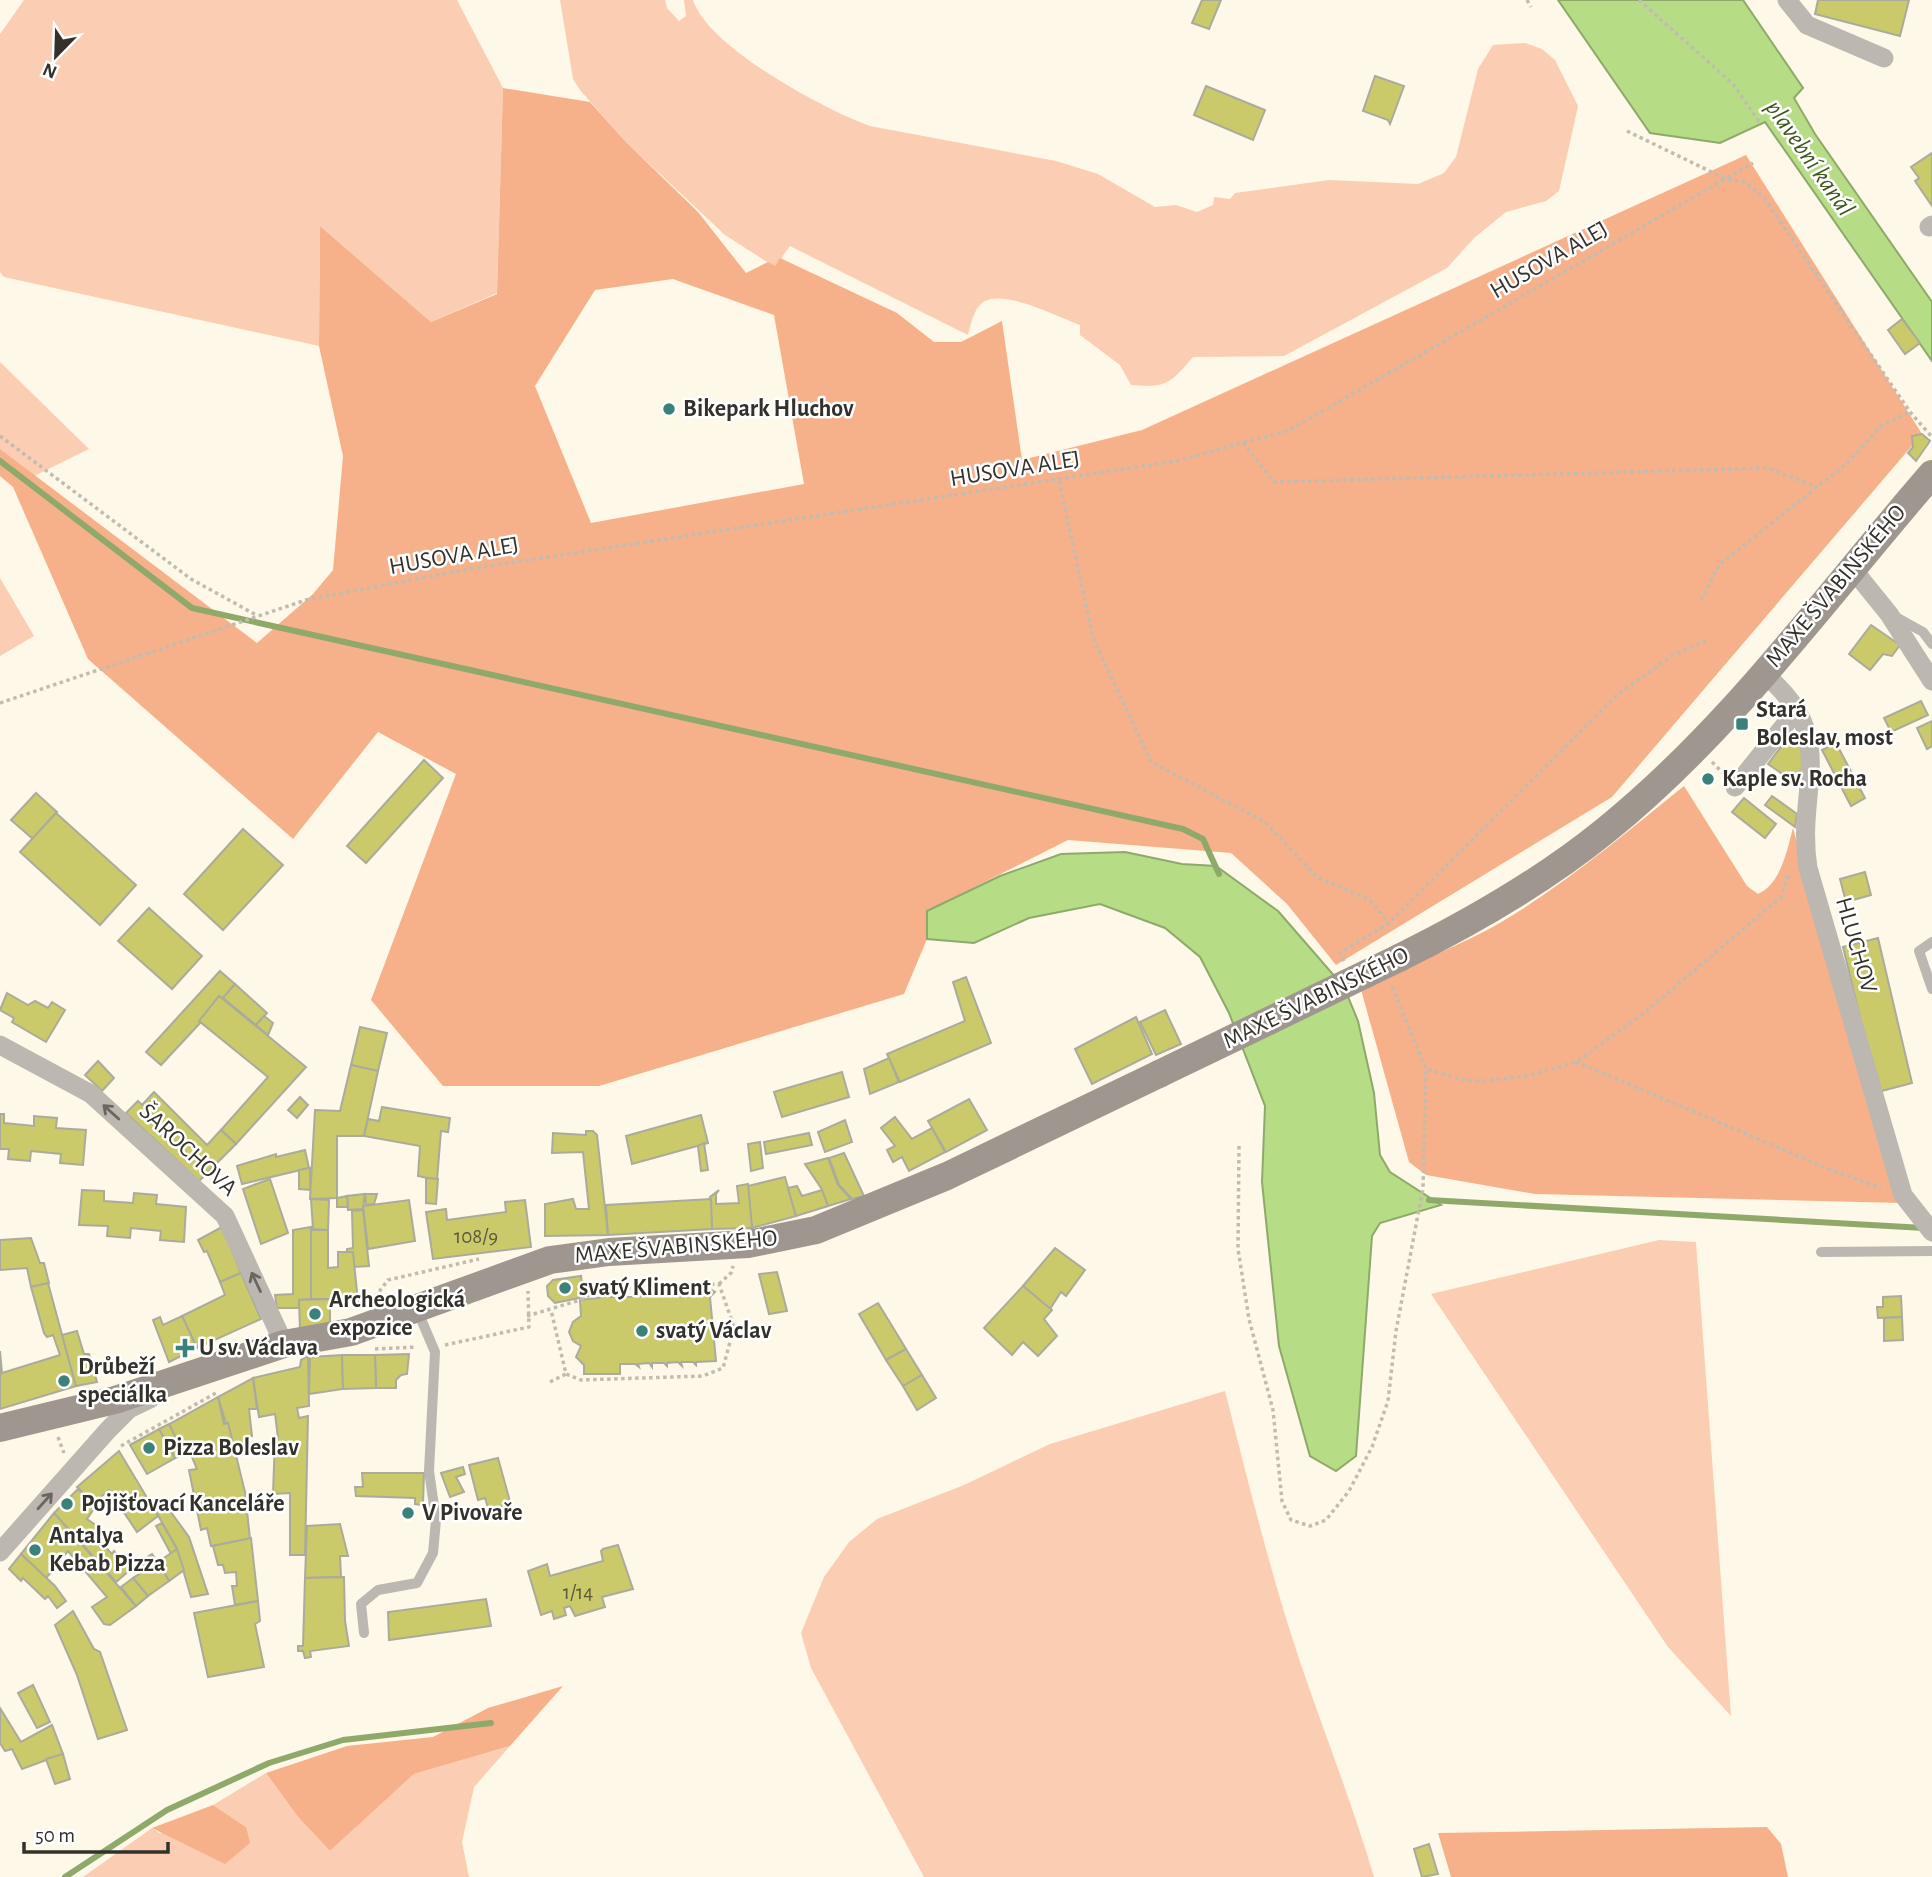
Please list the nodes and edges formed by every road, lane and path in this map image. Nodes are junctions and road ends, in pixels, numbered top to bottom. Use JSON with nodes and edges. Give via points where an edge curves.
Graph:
{"nodes":[{"id":1,"x":1527,"y":0,"type":"edge"},
{"id":2,"x":1639,"y":0,"type":"edge"},
{"id":3,"x":1787,"y":0,"type":"edge"},
{"id":4,"x":1531,"y":7,"type":"dead end"},
{"id":5,"x":1884,"y":58,"type":"dead end"},
{"id":6,"x":1760,"y":123,"type":"dead end"},
{"id":7,"x":1627,"y":131,"type":"dead end"},
{"id":8,"x":1753,"y":163,"type":"dead end"},
{"id":9,"x":1726,"y":179,"type":"junction"},
{"id":10,"x":1910,"y":412,"type":"junction"},
{"id":11,"x":0,"y":436,"type":"edge"},
{"id":12,"x":1932,"y":437,"type":"edge"},
{"id":13,"x":1243,"y":442,"type":"junction"},
{"id":14,"x":1932,"y":474,"type":"edge"},
{"id":15,"x":1058,"y":481,"type":"junction"},
{"id":16,"x":1816,"y":487,"type":"junction"},
{"id":17,"x":1851,"y":567,"type":"junction"},
{"id":18,"x":1700,"y":600,"type":"dead end"},
{"id":19,"x":1889,"y":614,"type":"junction"},
{"id":20,"x":258,"y":616,"type":"junction"},
{"id":21,"x":1706,"y":641,"type":"dead end"},
{"id":22,"x":1932,"y":644,"type":"edge"},
{"id":23,"x":1763,"y":673,"type":"junction"},
{"id":24,"x":1932,"y":681,"type":"edge"},
{"id":25,"x":0,"y":703,"type":"edge"},
{"id":26,"x":1796,"y":711,"type":"junction"},
{"id":27,"x":1735,"y":788,"type":"dead end"},
{"id":28,"x":1793,"y":862,"type":"dead end"},
{"id":29,"x":1389,"y":923,"type":"junction"},
{"id":30,"x":1932,"y":942,"type":"edge"},
{"id":31,"x":1340,"y":953,"type":"dead end"},
{"id":32,"x":1395,"y":972,"type":"junction"},
{"id":33,"x":1932,"y":989,"type":"edge"},
{"id":34,"x":0,"y":1045,"type":"edge"},
{"id":35,"x":1576,"y":1062,"type":"junction"},
{"id":36,"x":1426,"y":1069,"type":"junction"},
{"id":37,"x":1239,"y":1146,"type":"dead end"},
{"id":38,"x":1903,"y":1195,"type":"junction"},
{"id":39,"x":1932,"y":1232,"type":"edge"},
{"id":40,"x":1932,"y":1251,"type":"edge"},
{"id":41,"x":1821,"y":1252,"type":"dead end"},
{"id":42,"x":488,"y":1257,"type":"dead end"},
{"id":43,"x":736,"y":1258,"type":"dead end"},
{"id":44,"x":528,"y":1283,"type":"dead end"},
{"id":45,"x":719,"y":1284,"type":"junction"},
{"id":46,"x":373,"y":1299,"type":"dead end"},
{"id":47,"x":416,"y":1308,"type":"junction"},
{"id":48,"x":551,"y":1310,"type":"junction"},
{"id":49,"x":527,"y":1316,"type":"junction"},
{"id":50,"x":734,"y":1327,"type":"junction"},
{"id":51,"x":756,"y":1327,"type":"dead end"},
{"id":52,"x":713,"y":1328,"type":"dead end"},
{"id":53,"x":284,"y":1344,"type":"junction"},
{"id":54,"x":433,"y":1346,"type":"junction"},
{"id":55,"x":368,"y":1350,"type":"dead end"},
{"id":56,"x":566,"y":1374,"type":"junction"},
{"id":57,"x":197,"y":1375,"type":"junction"},
{"id":58,"x":550,"y":1382,"type":"dead end"},
{"id":59,"x":221,"y":1390,"type":"dead end"},
{"id":60,"x":0,"y":1428,"type":"edge"},
{"id":61,"x":55,"y":1429,"type":"dead end"},
{"id":62,"x":115,"y":1449,"type":"dead end"},
{"id":63,"x":78,"y":1466,"type":"junction"},
{"id":64,"x":0,"y":1552,"type":"edge"},
{"id":65,"x":365,"y":1633,"type":"dead end"}],
"edges":[{"from":1,"to":4,"type":"path"},
{"from":2,"to":6,"type":"path","via":[[1733,84]]},
{"from":3,"to":5,"type":"street","via":[[1807,25]]},
{"from":7,"to":9,"type":"path"},
{"from":8,"to":9,"type":"path","name":"HUSOVA ALEJ"},
{"from":9,"to":10,"type":"path","via":[[1745,182],[1764,198]]},
{"from":9,"to":13,"type":"path","name":"HUSOVA ALEJ","via":[[1290,429]]},
{"from":10,"to":12,"type":"path"},
{"from":10,"to":16,"type":"path","via":[[1881,426],[1846,464]]},
{"from":11,"to":20,"type":"path","via":[[191,579]]},
{"from":13,"to":15,"type":"path","name":"HUSOVA ALEJ","via":[[1176,461]]},
{"from":13,"to":16,"type":"path","via":[[1274,482],[1768,468]]},
{"from":14,"to":17,"type":"main road","name":"MAXE ŠVABINSKÉHO"},
{"from":15,"to":20,"type":"path","name":"HUSOVA ALEJ","via":[[469,569],[306,600]]},
{"from":15,"to":29,"type":"path","via":[[1093,638],[1151,762],[1265,822],[1317,877],[1370,900]]},
{"from":16,"to":18,"type":"path","via":[[1719,565]]},
{"from":17,"to":19,"type":"street"},
{"from":17,"to":23,"type":"main road","name":"MAXE ŠVABINSKÉHO"},
{"from":19,"to":22,"type":"lane","via":[[1923,632]]},
{"from":19,"to":24,"type":"street"},
{"from":20,"to":25,"type":"path","name":"HUSOVA ALEJ"},
{"from":21,"to":29,"type":"path","via":[[1673,655],[1617,695]]},
{"from":23,"to":26,"type":"street","name":"HLUCHOV","via":[[1783,688]]},
{"from":23,"to":32,"type":"main road","name":"MAXE ŠVABINSKÉHO","via":[[1693,751],[1606,830],[1538,881]]},
{"from":26,"to":27,"type":"street"},
{"from":26,"to":38,"type":"street","name":"HLUCHOV","via":[[1810,734],[1812,763],[1804,827],[1808,867]]},
{"from":28,"to":35,"type":"path","via":[[1781,897],[1686,979]]},
{"from":29,"to":31,"type":"path"},
{"from":30,"to":33,"type":"lane","via":[[1919,951]]},
{"from":32,"to":36,"type":"path"},
{"from":32,"to":47,"type":"main road","name":"MAXE ŠVABINSKÉHO","bridge":true,"via":[[1159,1074],[947,1176],[816,1230],[748,1244],[550,1260]]},
{"from":53,"to":34,"type":"street","name":"ŠAROCHOVA","one_way":true,"via":[[225,1216],[91,1094]]},
{"from":35,"to":36,"type":"path","via":[[1531,1075],[1486,1080],[1463,1080]]},
{"from":35,"to":38,"type":"path","via":[[1834,1171]]},
{"from":36,"to":37,"type":"path","via":[[1423,1188],[1388,1401],[1372,1447],[1349,1491],[1326,1520],[1310,1526],[1291,1520],[1282,1501],[1273,1410],[1238,1249]]},
{"from":38,"to":39,"type":"street","name":"HLUCHOV"},
{"from":40,"to":41,"type":"lane"},
{"from":42,"to":46,"type":"path","via":[[388,1280]]},
{"from":43,"to":45,"type":"path","via":[[731,1273]]},
{"from":44,"to":49,"type":"path"},
{"from":45,"to":48,"type":"path","via":[[602,1289]]},
{"from":45,"to":50,"type":"path"},
{"from":47,"to":53,"type":"main road","name":"MAXE ŠVABINSKÉHO","via":[[351,1332]]},
{"from":47,"to":54,"type":"lane"},
{"from":48,"to":49,"type":"path"},
{"from":48,"to":56,"type":"path"},
{"from":49,"to":54,"type":"path","via":[[529,1327]]},
{"from":50,"to":51,"type":"path"},
{"from":50,"to":52,"type":"path"},
{"from":50,"to":56,"type":"path","via":[[723,1368],[703,1376],[582,1380]]},
{"from":53,"to":57,"type":"main road"},
{"from":54,"to":55,"type":"path"},
{"from":54,"to":65,"type":"lane","via":[[429,1471],[436,1520],[433,1553],[417,1583],[379,1590],[361,1604]]},
{"from":56,"to":58,"type":"path"},
{"from":57,"to":60,"type":"main road","via":[[116,1401]]},
{"from":57,"to":63,"type":"street","via":[[130,1409]]},
{"from":59,"to":62,"type":"path"},
{"from":61,"to":63,"type":"path","via":[[64,1453]]},
{"from":64,"to":63,"type":"street","one_way":true}]}
